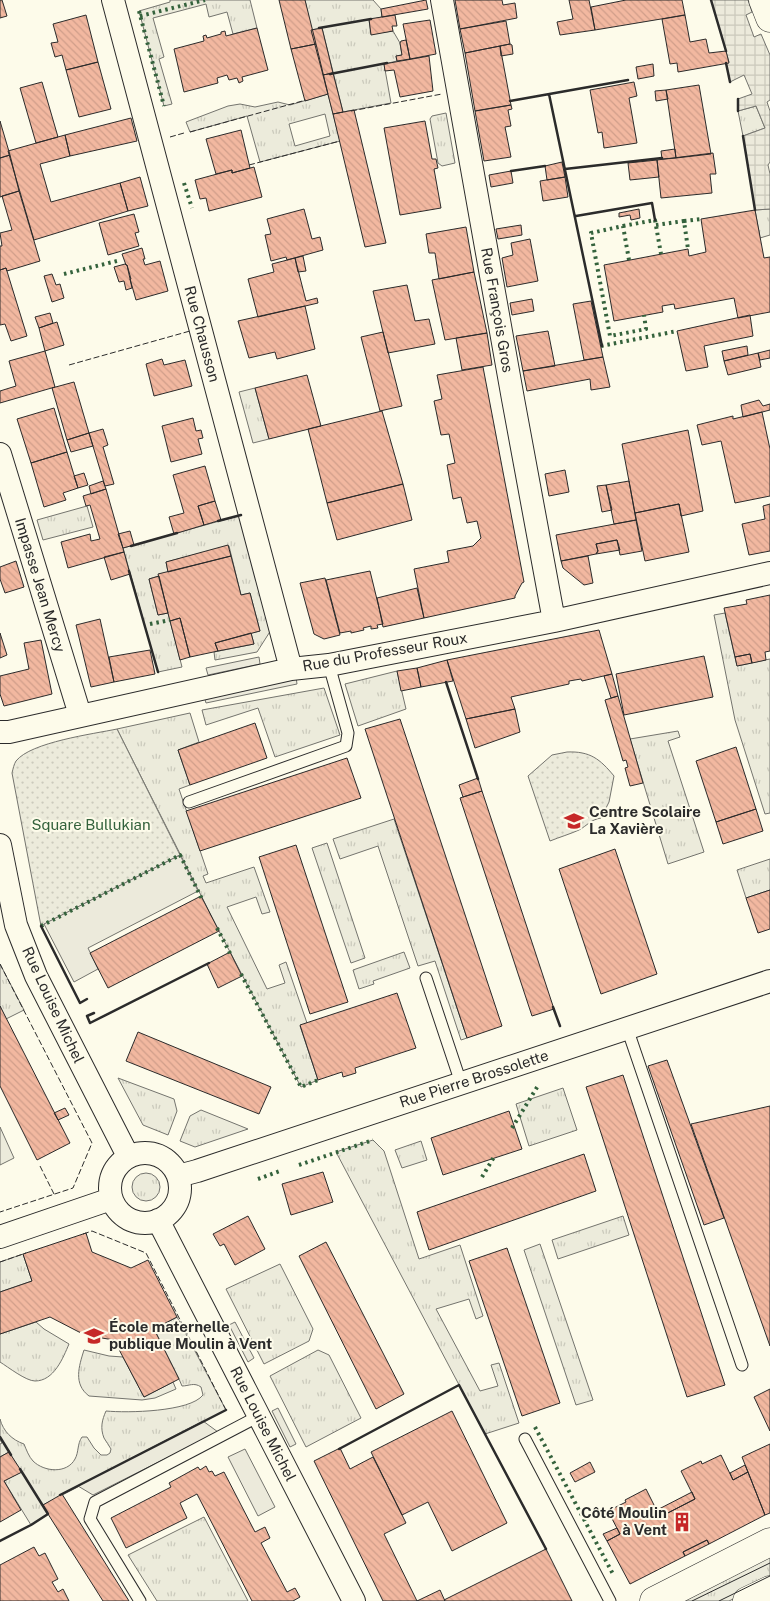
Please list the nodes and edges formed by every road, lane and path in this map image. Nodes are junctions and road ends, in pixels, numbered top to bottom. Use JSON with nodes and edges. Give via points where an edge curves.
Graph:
{"nodes":[{"id":1,"x":113,"y":0,"type":"edge"},
{"id":2,"x":442,"y":0,"type":"edge"},
{"id":3,"x":763,"y":0,"type":"edge"},
{"id":4,"x":770,"y":18,"type":"edge"},
{"id":5,"x":0,"y":454,"type":"edge"},
{"id":6,"x":770,"y":573,"type":"edge"},
{"id":7,"x":554,"y":621,"type":"junction"},
{"id":8,"x":328,"y":665,"type":"junction"},
{"id":9,"x":291,"y":668,"type":"junction"},
{"id":10,"x":80,"y":715,"type":"junction"},
{"id":11,"x":0,"y":732,"type":"edge"},
{"id":12,"x":189,"y":802,"type":"dead end"},
{"id":13,"x":0,"y":845,"type":"edge"},
{"id":14,"x":426,"y":978,"type":"dead end"},
{"id":15,"x":770,"y":981,"type":"edge"},
{"id":16,"x":628,"y":1028,"type":"junction"},
{"id":17,"x":461,"y":1083,"type":"junction"},
{"id":18,"x":128,"y":1156,"type":"junction"},
{"id":19,"x":178,"y":1176,"type":"junction"},
{"id":20,"x":111,"y":1199,"type":"junction"},
{"id":21,"x":158,"y":1220,"type":"junction"},
{"id":22,"x":0,"y":1237,"type":"edge"},
{"id":23,"x":742,"y":1365,"type":"dead end"},
{"id":24,"x":259,"y":1416,"type":"junction"},
{"id":25,"x":525,"y":1439,"type":"dead end"},
{"id":26,"x":770,"y":1542,"type":"edge"},
{"id":27,"x":770,"y":1590,"type":"edge"},
{"id":28,"x":140,"y":1601,"type":"edge"},
{"id":29,"x":354,"y":1601,"type":"edge"},
{"id":30,"x":610,"y":1601,"type":"edge"},
{"id":31,"x":654,"y":1601,"type":"edge"},
{"id":32,"x":747,"y":1601,"type":"edge"}],
"edges":[{"from":1,"to":9,"type":"street","name":"Rue Chausson"},
{"from":2,"to":7,"type":"street","name":"Rue François Gros"},
{"from":3,"to":4,"type":"street"},
{"from":5,"to":10,"type":"street","name":"Impasse Jean Mercy"},
{"from":6,"to":7,"type":"street","name":"Rue du Professeur Roux"},
{"from":7,"to":8,"type":"street","name":"Rue du Professeur Roux"},
{"from":8,"to":9,"type":"street","name":"Rue du Professeur Roux"},
{"from":8,"to":12,"type":"lane","via":[[348,734],[346,746]]},
{"from":9,"to":10,"type":"street","name":"Rue du Professeur Roux"},
{"from":10,"to":11,"type":"street","name":"Rue du Professeur Roux"},
{"from":13,"to":18,"type":"street","name":"Rue Louise Michel","via":[[16,925],[36,976]]},
{"from":14,"to":17,"type":"lane"},
{"from":15,"to":16,"type":"street","name":"Rue Pierre Brossolette"},
{"from":16,"to":17,"type":"street","name":"Rue Pierre Brossolette"},
{"from":16,"to":23,"type":"lane"},
{"from":17,"to":19,"type":"street","name":"Rue Pierre Brossolette"},
{"from":18,"to":19,"type":"street","via":[[140,1152],[163,1157]]},
{"from":18,"to":20,"type":"street","via":[[112,1175]]},
{"from":19,"to":21,"type":"street","via":[[177,1202]]},
{"from":20,"to":21,"type":"street","via":[[122,1215],[130,1220],[140,1223]]},
{"from":20,"to":22,"type":"street"},
{"from":21,"to":24,"type":"street","name":"Rue Louise Michel"},
{"from":24,"to":28,"type":"lane","via":[[95,1502],[90,1519]]},
{"from":24,"to":29,"type":"street","name":"Rue Louise Michel"},
{"from":25,"to":30,"type":"lane"},
{"from":26,"to":31,"type":"street"},
{"from":27,"to":32,"type":"street"}]}
